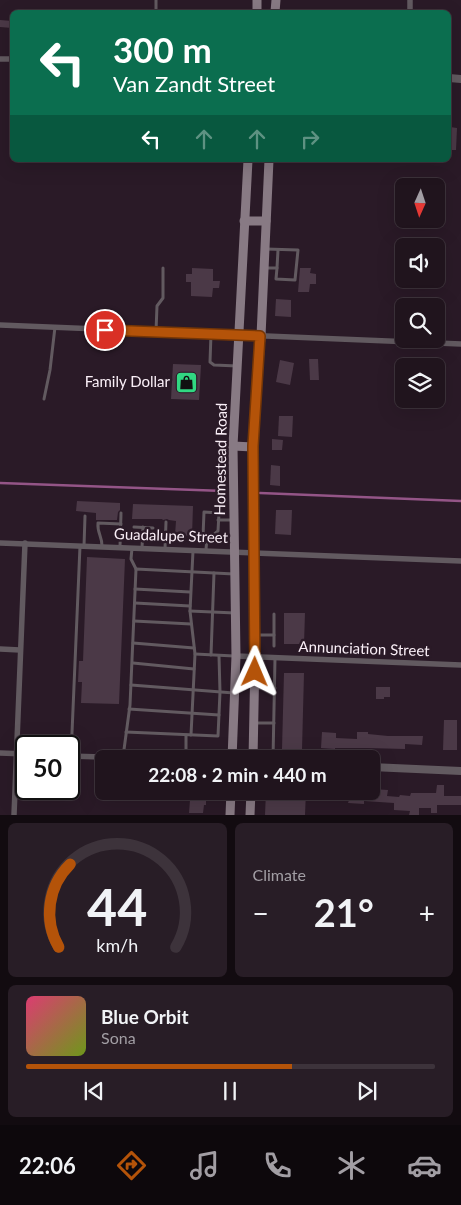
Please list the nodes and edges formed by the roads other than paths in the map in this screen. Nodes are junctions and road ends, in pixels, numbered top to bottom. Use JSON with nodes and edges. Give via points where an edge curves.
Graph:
{"nodes":[{"id":1,"x":248,"y":162,"type":"edge"},
{"id":2,"x":269,"y":162,"type":"edge"},
{"id":3,"x":244,"y":221,"type":"junction"},
{"id":4,"x":266,"y":221,"type":"junction"},
{"id":5,"x":265,"y":249,"type":"junction"},
{"id":6,"x":278,"y":250,"type":"junction"},
{"id":7,"x":163,"y":268,"type":"dead end"},
{"id":8,"x":264,"y":268,"type":"junction"},
{"id":9,"x":277,"y":268,"type":"junction"},
{"id":10,"x":0,"y":325,"type":"edge"},
{"id":11,"x":55,"y":327,"type":"junction"},
{"id":12,"x":156,"y":332,"type":"junction"},
{"id":13,"x":211,"y":334,"type":"junction"},
{"id":14,"x":239,"y":336,"type":"junction"},
{"id":15,"x":260,"y":336,"type":"junction"},
{"id":16,"x":461,"y":344,"type":"edge"},
{"id":17,"x":238,"y":366,"type":"junction"},
{"id":18,"x":44,"y":399,"type":"dead end"},
{"id":19,"x":233,"y":446,"type":"junction"},
{"id":20,"x":253,"y":446,"type":"junction"},
{"id":21,"x":121,"y":513,"type":"dead end"},
{"id":22,"x":85,"y":516,"type":"dead end"},
{"id":23,"x":218,"y":520,"type":"junction"},
{"id":24,"x":234,"y":520,"type":"junction"},
{"id":25,"x":166,"y":522,"type":"dead end"},
{"id":26,"x":121,"y":524,"type":"junction"},
{"id":27,"x":134,"y":527,"type":"dead end"},
{"id":28,"x":143,"y":527,"type":"junction"},
{"id":29,"x":153,"y":528,"type":"dead end"},
{"id":30,"x":207,"y":536,"type":"junction"},
{"id":31,"x":0,"y":542,"type":"edge"},
{"id":32,"x":25,"y":543,"type":"junction"},
{"id":33,"x":82,"y":546,"type":"junction"},
{"id":34,"x":102,"y":546,"type":"junction"},
{"id":35,"x":120,"y":547,"type":"junction"},
{"id":36,"x":132,"y":547,"type":"junction"},
{"id":37,"x":142,"y":548,"type":"junction"},
{"id":38,"x":165,"y":549,"type":"junction"},
{"id":39,"x":193,"y":550,"type":"junction"},
{"id":40,"x":206,"y":550,"type":"junction"},
{"id":41,"x":234,"y":551,"type":"junction"},
{"id":42,"x":254,"y":552,"type":"junction"},
{"id":43,"x":461,"y":560,"type":"edge"},
{"id":44,"x":136,"y":569,"type":"junction"},
{"id":45,"x":192,"y":572,"type":"junction"},
{"id":46,"x":214,"y":573,"type":"junction"},
{"id":47,"x":234,"y":574,"type":"junction"},
{"id":48,"x":136,"y":589,"type":"junction"},
{"id":49,"x":190,"y":592,"type":"junction"},
{"id":50,"x":135,"y":603,"type":"junction"},
{"id":51,"x":190,"y":606,"type":"junction"},
{"id":52,"x":190,"y":611,"type":"junction"},
{"id":53,"x":212,"y":612,"type":"junction"},
{"id":54,"x":235,"y":613,"type":"junction"},
{"id":55,"x":274,"y":614,"type":"dead end"},
{"id":56,"x":134,"y":621,"type":"junction"},
{"id":57,"x":191,"y":624,"type":"junction"},
{"id":58,"x":255,"y":635,"type":"junction"},
{"id":59,"x":274,"y":635,"type":"junction"},
{"id":60,"x":133,"y":643,"type":"junction"},
{"id":61,"x":274,"y":646,"type":"dead end"},
{"id":62,"x":194,"y":648,"type":"junction"},
{"id":63,"x":0,"y":649,"type":"edge"},
{"id":64,"x":20,"y":650,"type":"junction"},
{"id":65,"x":195,"y":654,"type":"junction"},
{"id":66,"x":211,"y":655,"type":"junction"},
{"id":67,"x":219,"y":656,"type":"junction"},
{"id":68,"x":236,"y":656,"type":"junction"},
{"id":69,"x":255,"y":657,"type":"junction"},
{"id":70,"x":275,"y":658,"type":"junction"},
{"id":71,"x":132,"y":663,"type":"junction"},
{"id":72,"x":461,"y":665,"type":"edge"},
{"id":73,"x":194,"y":669,"type":"junction"},
{"id":74,"x":131,"y":685,"type":"junction"},
{"id":75,"x":254,"y":688,"type":"junction"},
{"id":76,"x":274,"y":688,"type":"junction"},
{"id":77,"x":193,"y":690,"type":"junction"},
{"id":78,"x":220,"y":692,"type":"junction"},
{"id":79,"x":235,"y":693,"type":"junction"},
{"id":80,"x":129,"y":709,"type":"junction"},
{"id":81,"x":192,"y":713,"type":"junction"},
{"id":82,"x":219,"y":715,"type":"junction"},
{"id":83,"x":254,"y":723,"type":"junction"},
{"id":84,"x":274,"y":724,"type":"junction"},
{"id":85,"x":126,"y":732,"type":"junction"},
{"id":86,"x":17,"y":735,"type":"edge"},
{"id":87,"x":71,"y":735,"type":"edge"},
{"id":88,"x":189,"y":735,"type":"junction"},
{"id":89,"x":124,"y":750,"type":"edge"},
{"id":90,"x":187,"y":750,"type":"edge"},
{"id":91,"x":232,"y":750,"type":"edge"},
{"id":92,"x":253,"y":750,"type":"edge"},
{"id":93,"x":273,"y":750,"type":"edge"},
{"id":94,"x":0,"y":753,"type":"edge"},
{"id":95,"x":15,"y":754,"type":"edge"},
{"id":96,"x":80,"y":756,"type":"edge"},
{"id":97,"x":95,"y":756,"type":"edge"},
{"id":98,"x":380,"y":767,"type":"edge"},
{"id":99,"x":461,"y":771,"type":"edge"},
{"id":100,"x":15,"y":784,"type":"edge"},
{"id":101,"x":231,"y":800,"type":"edge"},
{"id":102,"x":251,"y":800,"type":"edge"},
{"id":103,"x":14,"y":815,"type":"edge"},
{"id":104,"x":230,"y":815,"type":"edge"},
{"id":105,"x":250,"y":815,"type":"edge"}],
"edges":[{"from":1,"to":3,"type":"main road","name":"Homestead Road"},
{"from":2,"to":4,"type":"main road"},
{"from":3,"to":4,"type":"main road"},
{"from":3,"to":14,"type":"main road","name":"Homestead Road"},
{"from":4,"to":5,"type":"main road"},
{"from":5,"to":6,"type":"lane"},
{"from":5,"to":8,"type":"main road"},
{"from":6,"to":9,"type":"lane"},
{"from":6,"to":9,"type":"lane","via":[[298,250],[295,280],[276,280]]},
{"from":7,"to":12,"type":"lane","via":[[163,298],[158,306]]},
{"from":8,"to":9,"type":"lane"},
{"from":8,"to":15,"type":"main road"},
{"from":10,"to":11,"type":"street"},
{"from":11,"to":12,"type":"street"},
{"from":11,"to":18,"type":"lane"},
{"from":12,"to":13,"type":"street"},
{"from":13,"to":14,"type":"street"},
{"from":13,"to":17,"type":"lane","via":[[210,362]]},
{"from":14,"to":15,"type":"street"},
{"from":14,"to":17,"type":"main road","name":"Homestead Road"},
{"from":15,"to":16,"type":"street"},
{"from":15,"to":20,"type":"main road"},
{"from":17,"to":19,"type":"main road","name":"Homestead Road"},
{"from":19,"to":20,"type":"main road"},
{"from":19,"to":24,"type":"main road","name":"Homestead Road"},
{"from":20,"to":42,"type":"main road"},
{"from":21,"to":26,"type":"lane"},
{"from":22,"to":33,"type":"lane"},
{"from":23,"to":24,"type":"lane"},
{"from":23,"to":30,"type":"lane","via":[[218,531],[211,537]]},
{"from":23,"to":30,"type":"lane","via":[[219,513],[204,512],[203,536]]},
{"from":24,"to":41,"type":"main road","name":"Homestead Road"},
{"from":25,"to":38,"type":"lane"},
{"from":26,"to":34,"type":"lane","via":[[98,523]]},
{"from":26,"to":35,"type":"lane"},
{"from":27,"to":28,"type":"lane"},
{"from":28,"to":29,"type":"lane"},
{"from":28,"to":37,"type":"lane"},
{"from":30,"to":40,"type":"lane"},
{"from":31,"to":32,"type":"street","name":"Guadalupe Street"},
{"from":32,"to":33,"type":"street","name":"Guadalupe Street"},
{"from":32,"to":64,"type":"street"},
{"from":33,"to":34,"type":"street","name":"Guadalupe Street"},
{"from":33,"to":87,"type":"lane"},
{"from":34,"to":35,"type":"street","name":"Guadalupe Street"},
{"from":35,"to":36,"type":"street","name":"Guadalupe Street"},
{"from":36,"to":37,"type":"street","name":"Guadalupe Street"},
{"from":36,"to":44,"type":"lane","via":[[131,559]]},
{"from":37,"to":38,"type":"street","name":"Guadalupe Street"},
{"from":38,"to":39,"type":"street","name":"Guadalupe Street"},
{"from":39,"to":40,"type":"street","name":"Guadalupe Street"},
{"from":39,"to":45,"type":"lane"},
{"from":40,"to":41,"type":"street","name":"Guadalupe Street"},
{"from":41,"to":42,"type":"street","name":"Guadalupe Street"},
{"from":41,"to":47,"type":"main road","name":"Homestead Road"},
{"from":42,"to":43,"type":"street","name":"Guadalupe Street"},
{"from":42,"to":58,"type":"main road"},
{"from":44,"to":45,"type":"lane"},
{"from":44,"to":48,"type":"lane"},
{"from":45,"to":46,"type":"lane"},
{"from":45,"to":49,"type":"lane"},
{"from":46,"to":47,"type":"lane"},
{"from":46,"to":53,"type":"lane"},
{"from":47,"to":54,"type":"main road","name":"Homestead Road"},
{"from":48,"to":49,"type":"lane"},
{"from":48,"to":50,"type":"lane"},
{"from":49,"to":51,"type":"lane"},
{"from":50,"to":51,"type":"lane"},
{"from":50,"to":56,"type":"lane"},
{"from":51,"to":52,"type":"lane"},
{"from":52,"to":53,"type":"lane"},
{"from":52,"to":57,"type":"lane"},
{"from":53,"to":54,"type":"lane"},
{"from":53,"to":66,"type":"lane"},
{"from":54,"to":68,"type":"main road","name":"Homestead Road"},
{"from":55,"to":59,"type":"lane"},
{"from":56,"to":57,"type":"lane"},
{"from":56,"to":60,"type":"lane"},
{"from":57,"to":62,"type":"lane"},
{"from":58,"to":59,"type":"lane"},
{"from":58,"to":69,"type":"main road"},
{"from":59,"to":61,"type":"lane"},
{"from":60,"to":62,"type":"lane"},
{"from":60,"to":71,"type":"lane"},
{"from":62,"to":65,"type":"lane"},
{"from":63,"to":64,"type":"street"},
{"from":64,"to":86,"type":"street"},
{"from":65,"to":66,"type":"lane"},
{"from":65,"to":73,"type":"lane"},
{"from":66,"to":67,"type":"lane"},
{"from":67,"to":68,"type":"lane"},
{"from":67,"to":78,"type":"lane"},
{"from":68,"to":69,"type":"street","name":"Annunciation Street"},
{"from":68,"to":79,"type":"main road","name":"Homestead Road"},
{"from":69,"to":70,"type":"street","name":"Annunciation Street"},
{"from":69,"to":75,"type":"main road"},
{"from":70,"to":72,"type":"street","name":"Annunciation Street"},
{"from":70,"to":76,"type":"lane"},
{"from":71,"to":73,"type":"lane"},
{"from":71,"to":74,"type":"lane"},
{"from":73,"to":77,"type":"lane"},
{"from":74,"to":77,"type":"lane"},
{"from":74,"to":80,"type":"lane"},
{"from":75,"to":76,"type":"lane"},
{"from":75,"to":83,"type":"main road"},
{"from":76,"to":84,"type":"lane"},
{"from":77,"to":78,"type":"lane"},
{"from":77,"to":81,"type":"lane"},
{"from":78,"to":79,"type":"lane"},
{"from":78,"to":82,"type":"lane"},
{"from":79,"to":91,"type":"main road","name":"Homestead Road"},
{"from":80,"to":81,"type":"lane"},
{"from":80,"to":85,"type":"lane"},
{"from":81,"to":82,"type":"lane"},
{"from":81,"to":88,"type":"lane"},
{"from":82,"to":88,"type":"lane","via":[[218,736]]},
{"from":83,"to":84,"type":"lane"},
{"from":83,"to":92,"type":"main road"},
{"from":84,"to":93,"type":"lane"},
{"from":85,"to":88,"type":"lane"},
{"from":85,"to":89,"type":"lane"},
{"from":88,"to":90,"type":"lane"},
{"from":94,"to":95,"type":"street"},
{"from":96,"to":97,"type":"street"},
{"from":98,"to":99,"type":"street"},
{"from":100,"to":103,"type":"street"},
{"from":101,"to":104,"type":"main road"},
{"from":102,"to":105,"type":"main road"}]}
